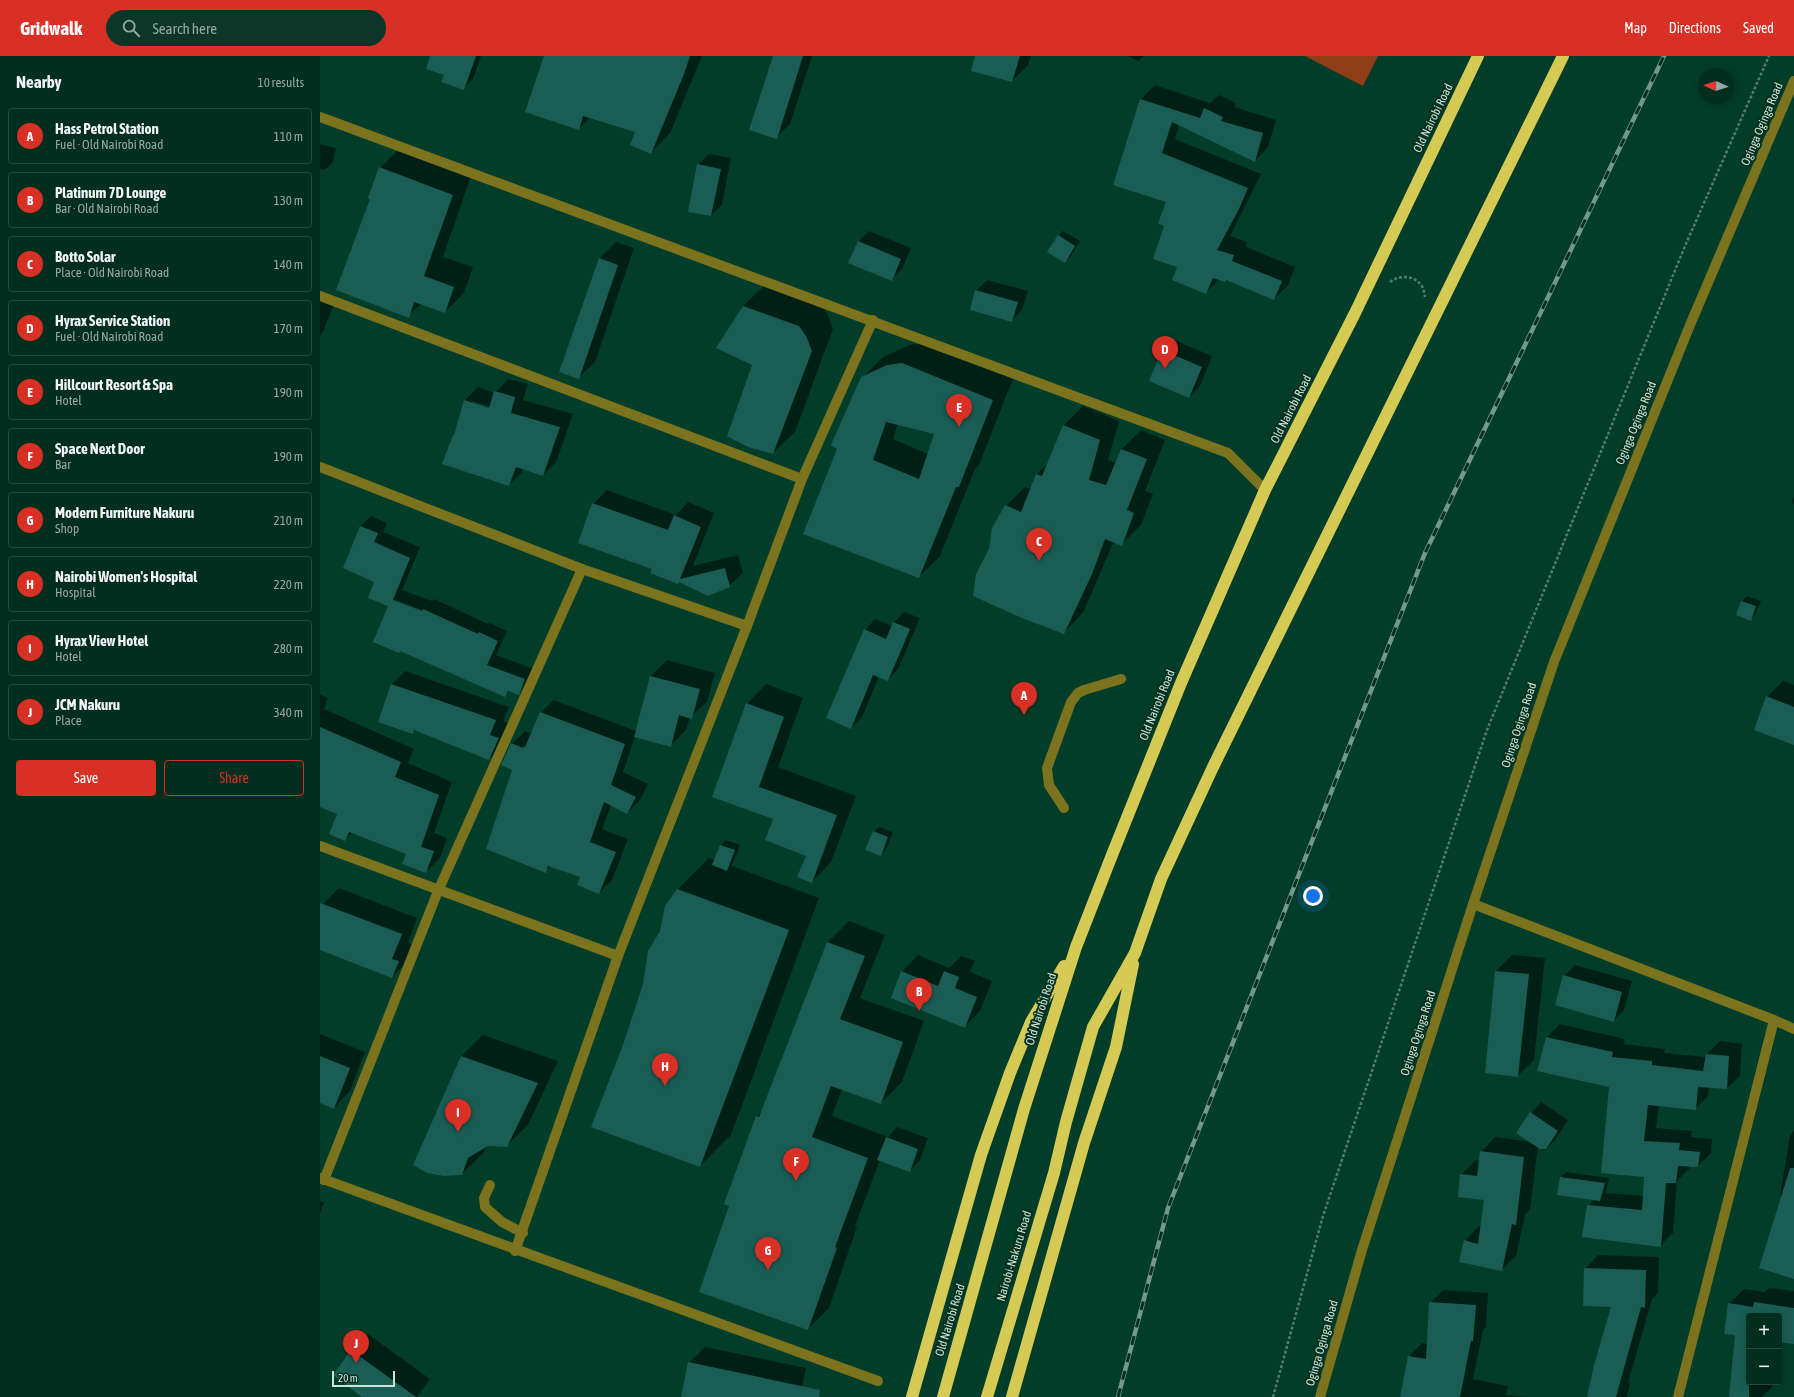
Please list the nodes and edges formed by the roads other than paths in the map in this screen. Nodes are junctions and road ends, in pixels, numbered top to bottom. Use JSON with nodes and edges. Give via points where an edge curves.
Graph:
{"nodes":[{"id":1,"x":1478,"y":56,"type":"edge"},
{"id":2,"x":1563,"y":56,"type":"edge"},
{"id":3,"x":1794,"y":81,"type":"edge"},
{"id":4,"x":320,"y":117,"type":"edge"},
{"id":5,"x":320,"y":296,"type":"edge"},
{"id":6,"x":872,"y":320,"type":"junction"},
{"id":7,"x":320,"y":467,"type":"edge"},
{"id":8,"x":802,"y":479,"type":"junction"},
{"id":9,"x":1265,"y":490,"type":"junction"},
{"id":10,"x":582,"y":569,"type":"junction"},
{"id":11,"x":747,"y":626,"type":"junction"},
{"id":12,"x":1121,"y":679,"type":"dead end"},
{"id":13,"x":1064,"y":808,"type":"dead end"},
{"id":14,"x":320,"y":846,"type":"edge"},
{"id":15,"x":438,"y":891,"type":"junction"},
{"id":16,"x":1473,"y":904,"type":"junction"},
{"id":17,"x":1076,"y":947,"type":"junction"},
{"id":18,"x":1135,"y":953,"type":"junction"},
{"id":19,"x":618,"y":956,"type":"junction"},
{"id":20,"x":1774,"y":1020,"type":"junction"},
{"id":21,"x":1794,"y":1029,"type":"edge"},
{"id":22,"x":322,"y":1179,"type":"edge"},
{"id":23,"x":490,"y":1185,"type":"dead end"},
{"id":24,"x":522,"y":1233,"type":"junction"},
{"id":25,"x":515,"y":1251,"type":"junction"},
{"id":26,"x":878,"y":1381,"type":"dead end"},
{"id":27,"x":912,"y":1397,"type":"edge"},
{"id":28,"x":943,"y":1397,"type":"edge"},
{"id":29,"x":987,"y":1397,"type":"edge"},
{"id":30,"x":1012,"y":1397,"type":"edge"},
{"id":31,"x":1320,"y":1397,"type":"edge"},
{"id":32,"x":1678,"y":1397,"type":"edge"}],
"edges":[{"from":1,"to":9,"type":"highway","name":"Old Nairobi Road","via":[[1355,313]]},
{"from":2,"to":18,"type":"highway","via":[[1213,767],[1161,879]]},
{"from":3,"to":16,"type":"street","name":"Oginga Oginga Road","via":[[1690,325],[1554,662]]},
{"from":4,"to":6,"type":"street"},
{"from":5,"to":8,"type":"street"},
{"from":6,"to":8,"type":"street"},
{"from":6,"to":9,"type":"street","via":[[1228,453]]},
{"from":7,"to":10,"type":"street"},
{"from":8,"to":11,"type":"street"},
{"from":9,"to":17,"type":"highway","name":"Old Nairobi Road","via":[[1181,683]]},
{"from":10,"to":11,"type":"street"},
{"from":10,"to":15,"type":"street"},
{"from":11,"to":19,"type":"street"},
{"from":12,"to":13,"type":"street","via":[[1084,690],[1071,702],[1047,768],[1049,785]]},
{"from":14,"to":15,"type":"street"},
{"from":15,"to":19,"type":"street"},
{"from":15,"to":22,"type":"street"},
{"from":16,"to":20,"type":"street"},
{"from":16,"to":31,"type":"street","name":"Oginga Oginga Road","via":[[1362,1250]]},
{"from":17,"to":27,"type":"highway","via":[[1031,1022],[1010,1072],[981,1155]]},
{"from":17,"to":28,"type":"highway","name":"Old Nairobi Road","via":[[1024,1109]]},
{"from":18,"to":29,"type":"highway","name":"Nairobi-Nakuru Road","via":[[1093,1027],[1054,1173]]},
{"from":18,"to":30,"type":"highway","via":[[1116,1047],[1084,1143]]},
{"from":19,"to":24,"type":"street"},
{"from":20,"to":21,"type":"street"},
{"from":20,"to":32,"type":"street"},
{"from":22,"to":25,"type":"street"},
{"from":23,"to":24,"type":"street","via":[[484,1198],[485,1207],[502,1222]]},
{"from":24,"to":25,"type":"street"},
{"from":25,"to":26,"type":"street"}]}
